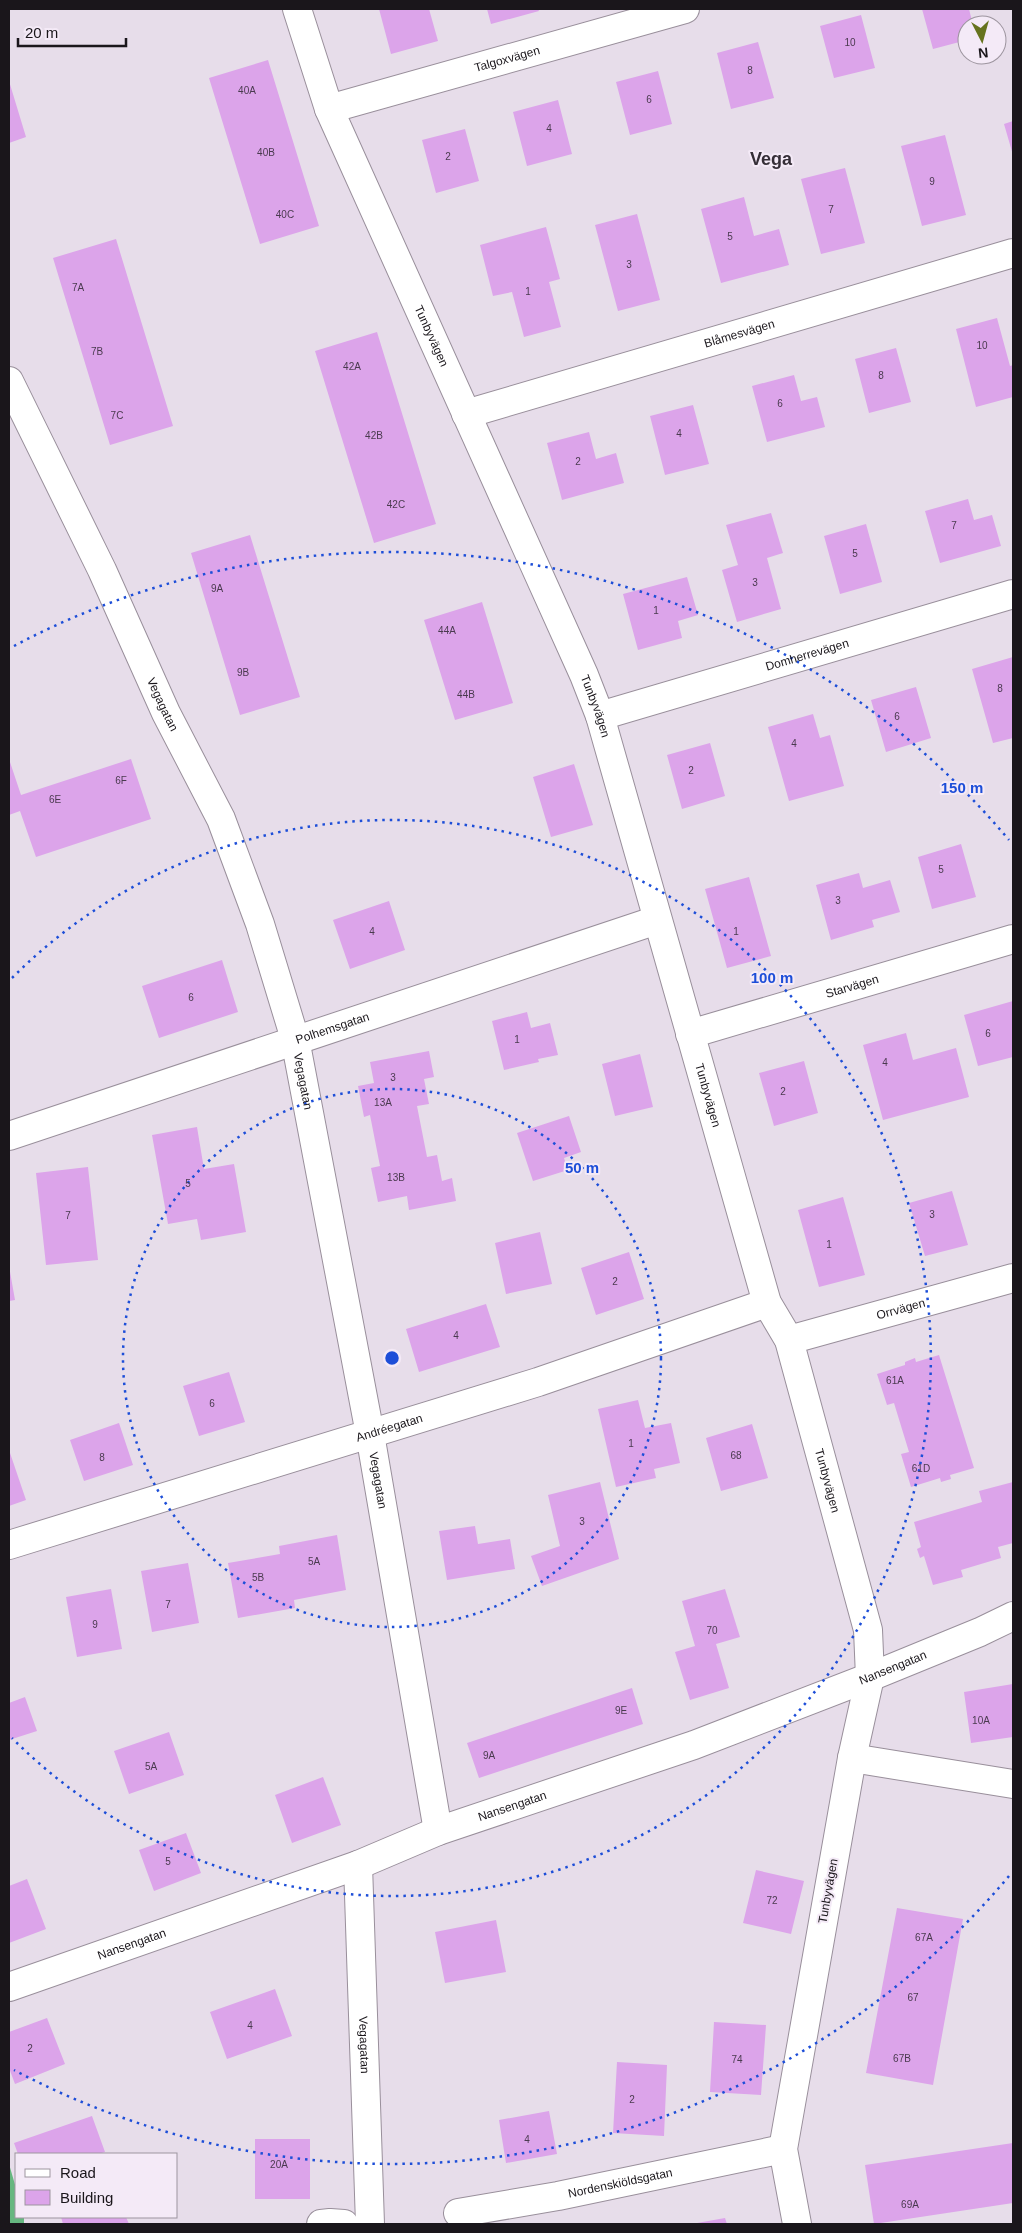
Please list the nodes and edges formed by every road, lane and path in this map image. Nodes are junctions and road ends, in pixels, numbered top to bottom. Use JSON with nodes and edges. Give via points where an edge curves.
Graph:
{"nodes":[{"id":1,"x":297,"y":9,"type":"edge"},
{"id":2,"x":685,"y":9,"type":"edge"},
{"id":3,"x":329,"y":109,"type":"junction"},
{"id":4,"x":1013,"y":253,"type":"edge"},
{"id":5,"x":9,"y":381,"type":"edge"},
{"id":6,"x":466,"y":414,"type":"junction"},
{"id":7,"x":1013,"y":594,"type":"edge"},
{"id":8,"x":600,"y":716,"type":"junction"},
{"id":9,"x":657,"y":920,"type":"junction"},
{"id":10,"x":1013,"y":939,"type":"edge"},
{"id":11,"x":690,"y":1034,"type":"junction"},
{"id":12,"x":295,"y":1039,"type":"junction"},
{"id":13,"x":9,"y":1136,"type":"edge"},
{"id":14,"x":1013,"y":1278,"type":"edge"},
{"id":15,"x":767,"y":1303,"type":"junction"},
{"id":16,"x":788,"y":1340,"type":"junction"},
{"id":17,"x":370,"y":1434,"type":"junction"},
{"id":18,"x":9,"y":1545,"type":"edge"},
{"id":19,"x":1013,"y":1616,"type":"edge"},
{"id":20,"x":870,"y":1677,"type":"junction"},
{"id":21,"x":852,"y":1758,"type":"junction"},
{"id":22,"x":1013,"y":1784,"type":"edge"},
{"id":23,"x":438,"y":1831,"type":"junction"},
{"id":24,"x":358,"y":1865,"type":"junction"},
{"id":25,"x":9,"y":1987,"type":"edge"},
{"id":26,"x":783,"y":2149,"type":"junction"},
{"id":27,"x":458,"y":2213,"type":"dead end"},
{"id":28,"x":321,"y":2224,"type":"edge"},
{"id":29,"x":344,"y":2224,"type":"edge"},
{"id":30,"x":370,"y":2224,"type":"edge"},
{"id":31,"x":797,"y":2224,"type":"edge"}],
"edges":[{"from":1,"to":3,"type":"street","name":"Tunbyvägen"},
{"from":2,"to":3,"type":"street","name":"Talgoxvägen"},
{"from":3,"to":6,"type":"street","name":"Tunbyvägen"},
{"from":4,"to":6,"type":"street","name":"Blåmesvägen"},
{"from":5,"to":12,"type":"street","name":"Vegagatan","via":[[102,570],[166,713],[221,819],[260,924]]},
{"from":6,"to":8,"type":"street","name":"Tunbyvägen"},
{"from":7,"to":8,"type":"street","name":"Domherrevägen"},
{"from":8,"to":9,"type":"street","name":"Tunbyvägen"},
{"from":9,"to":11,"type":"street","name":"Tunbyvägen"},
{"from":9,"to":12,"type":"street","name":"Polhemsgatan"},
{"from":10,"to":11,"type":"street","name":"Starvägen"},
{"from":11,"to":15,"type":"street","name":"Tunbyvägen"},
{"from":12,"to":13,"type":"street","name":"Polhemsgatan"},
{"from":12,"to":17,"type":"street","name":"Vegagatan"},
{"from":14,"to":16,"type":"street","name":"Orrvägen"},
{"from":15,"to":16,"type":"street","name":"Tunbyvägen"},
{"from":15,"to":17,"type":"street","name":"Andréegatan","via":[[538,1382]]},
{"from":16,"to":20,"type":"street","name":"Tunbyvägen","via":[[868,1630]]},
{"from":17,"to":18,"type":"street","name":"Andréegatan"},
{"from":17,"to":23,"type":"street","name":"Vegagatan"},
{"from":19,"to":20,"type":"street","name":"Nansengatan"},
{"from":20,"to":21,"type":"street","name":"Tunbyvägen"},
{"from":20,"to":23,"type":"street","name":"Nansengatan","via":[[694,1745]]},
{"from":21,"to":22,"type":"street"},
{"from":21,"to":26,"type":"street","name":"Tunbyvägen"},
{"from":23,"to":24,"type":"street","name":"Nansengatan"},
{"from":24,"to":25,"type":"street","name":"Nansengatan"},
{"from":24,"to":30,"type":"street","name":"Vegagatan"},
{"from":26,"to":27,"type":"street","name":"Nordenskiöldsgatan","via":[[558,2196]]},
{"from":26,"to":31,"type":"street","name":"Tunbyvägen"},
{"from":28,"to":29,"type":"street"}]}
